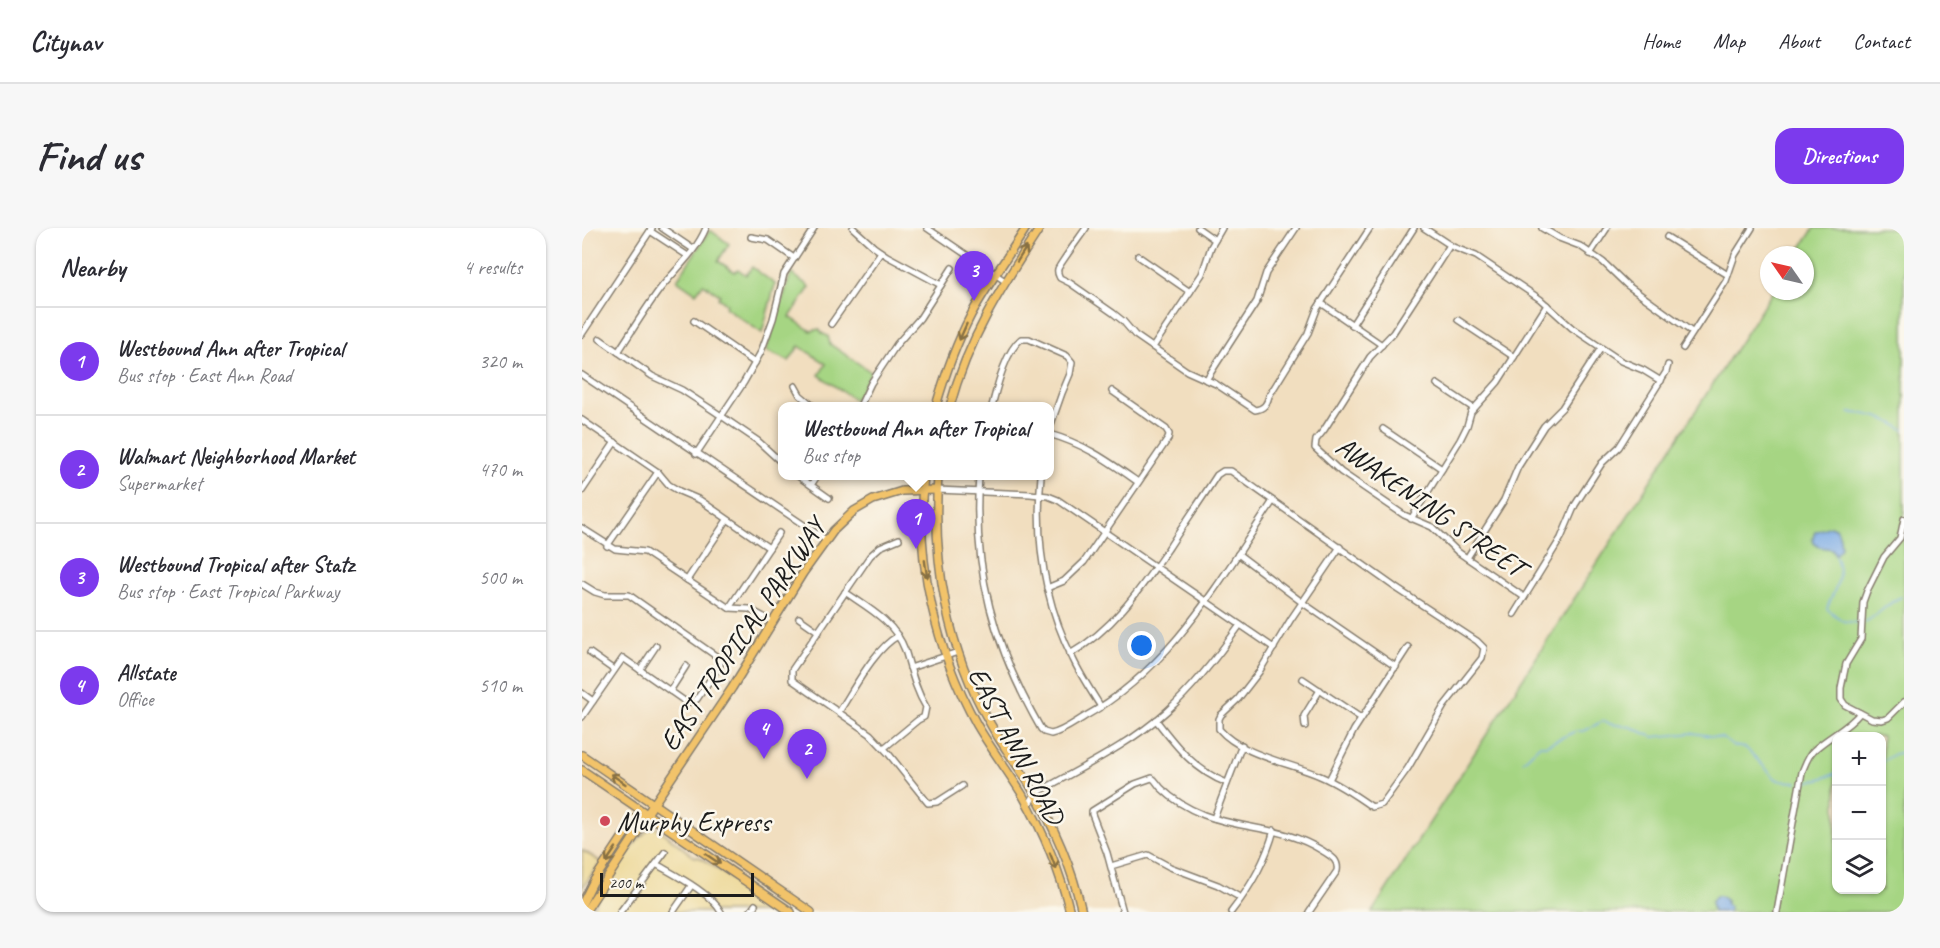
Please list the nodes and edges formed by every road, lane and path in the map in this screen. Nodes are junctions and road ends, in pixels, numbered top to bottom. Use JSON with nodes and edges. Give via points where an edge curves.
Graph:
{"nodes":[{"id":1,"x":662,"y":228,"type":"edge"},
{"id":2,"x":705,"y":228,"type":"edge"},
{"id":3,"x":814,"y":228,"type":"edge"},
{"id":4,"x":853,"y":228,"type":"edge"},
{"id":5,"x":927,"y":228,"type":"edge"},
{"id":6,"x":1026,"y":228,"type":"edge"},
{"id":7,"x":1040,"y":228,"type":"edge"},
{"id":8,"x":1086,"y":228,"type":"edge"},
{"id":9,"x":1198,"y":228,"type":"edge"},
{"id":10,"x":1222,"y":228,"type":"edge"},
{"id":11,"x":1296,"y":228,"type":"edge"},
{"id":12,"x":1370,"y":228,"type":"edge"},
{"id":13,"x":1414,"y":228,"type":"edge"},
{"id":14,"x":1424,"y":228,"type":"edge"},
{"id":15,"x":1542,"y":228,"type":"edge"},
{"id":16,"x":1607,"y":228,"type":"edge"},
{"id":17,"x":1752,"y":228,"type":"edge"},
{"id":18,"x":651,"y":229,"type":"edge"},
{"id":19,"x":751,"y":237,"type":"dead end"},
{"id":20,"x":1667,"y":237,"type":"dead end"},
{"id":21,"x":1215,"y":240,"type":"junction"},
{"id":22,"x":1450,"y":245,"type":"junction"},
{"id":23,"x":693,"y":249,"type":"junction"},
{"id":24,"x":881,"y":252,"type":"junction"},
{"id":25,"x":1590,"y":254,"type":"junction"},
{"id":26,"x":688,"y":256,"type":"junction"},
{"id":27,"x":1138,"y":256,"type":"dead end"},
{"id":28,"x":794,"y":258,"type":"junction"},
{"id":29,"x":952,"y":268,"type":"dead end"},
{"id":30,"x":996,"y":275,"type":"junction"},
{"id":31,"x":1728,"y":275,"type":"junction"},
{"id":32,"x":1005,"y":281,"type":"junction"},
{"id":33,"x":941,"y":285,"type":"junction"},
{"id":34,"x":1190,"y":292,"type":"junction"},
{"id":35,"x":1321,"y":303,"type":"junction"},
{"id":36,"x":1547,"y":305,"type":"junction"},
{"id":37,"x":1458,"y":320,"type":"dead end"},
{"id":38,"x":694,"y":321,"type":"dead end"},
{"id":39,"x":831,"y":324,"type":"dead end"},
{"id":40,"x":1352,"y":324,"type":"junction"},
{"id":41,"x":1692,"y":332,"type":"junction"},
{"id":42,"x":582,"y":334,"type":"edge"},
{"id":43,"x":600,"y":339,"type":"dead end"},
{"id":44,"x":1382,"y":345,"type":"junction"},
{"id":45,"x":1153,"y":347,"type":"junction"},
{"id":46,"x":1601,"y":348,"type":"junction"},
{"id":47,"x":1683,"y":348,"type":"dead end"},
{"id":48,"x":618,"y":352,"type":"junction"},
{"id":49,"x":1514,"y":357,"type":"junction"},
{"id":50,"x":755,"y":363,"type":"junction"},
{"id":51,"x":1668,"y":365,"type":"dead end"},
{"id":52,"x":582,"y":375,"type":"edge"},
{"id":53,"x":1206,"y":380,"type":"junction"},
{"id":54,"x":1660,"y":381,"type":"junction"},
{"id":55,"x":1437,"y":384,"type":"dead end"},
{"id":56,"x":795,"y":386,"type":"dead end"},
{"id":57,"x":1112,"y":391,"type":"dead end"},
{"id":58,"x":808,"y":402,"type":"edge"},
{"id":59,"x":862,"y":402,"type":"edge"},
{"id":60,"x":937,"y":402,"type":"edge"},
{"id":61,"x":951,"y":402,"type":"edge"},
{"id":62,"x":993,"y":402,"type":"edge"},
{"id":63,"x":1473,"y":408,"type":"junction"},
{"id":64,"x":722,"y":416,"type":"junction"},
{"id":65,"x":1054,"y":416,"type":"edge"},
{"id":66,"x":582,"y":420,"type":"edge"},
{"id":67,"x":1383,"y":429,"type":"dead end"},
{"id":68,"x":1054,"y":435,"type":"edge"},
{"id":69,"x":615,"y":442,"type":"junction"},
{"id":70,"x":696,"y":454,"type":"junction"},
{"id":71,"x":778,"y":458,"type":"edge"},
{"id":72,"x":1442,"y":470,"type":"junction"},
{"id":73,"x":658,"y":472,"type":"junction"},
{"id":74,"x":804,"y":480,"type":"edge"},
{"id":75,"x":814,"y":480,"type":"edge"},
{"id":76,"x":923,"y":480,"type":"edge"},
{"id":77,"x":938,"y":480,"type":"edge"},
{"id":78,"x":979,"y":480,"type":"edge"},
{"id":79,"x":1040,"y":480,"type":"edge"},
{"id":80,"x":1138,"y":482,"type":"junction"},
{"id":81,"x":811,"y":485,"type":"junction"},
{"id":82,"x":922,"y":490,"type":"junction"},
{"id":83,"x":937,"y":490,"type":"junction"},
{"id":84,"x":582,"y":491,"type":"edge"},
{"id":85,"x":978,"y":491,"type":"junction"},
{"id":86,"x":1038,"y":495,"type":"junction"},
{"id":87,"x":829,"y":498,"type":"dead end"},
{"id":88,"x":1273,"y":501,"type":"junction"},
{"id":89,"x":1411,"y":519,"type":"junction"},
{"id":90,"x":1904,"y":519,"type":"edge"},
{"id":91,"x":727,"y":520,"type":"junction"},
{"id":92,"x":582,"y":528,"type":"edge"},
{"id":93,"x":779,"y":533,"type":"dead end"},
{"id":94,"x":1104,"y":533,"type":"junction"},
{"id":95,"x":899,"y":539,"type":"dead end"},
{"id":96,"x":826,"y":540,"type":"junction"},
{"id":97,"x":607,"y":546,"type":"junction"},
{"id":98,"x":1340,"y":547,"type":"junction"},
{"id":99,"x":769,"y":548,"type":"junction"},
{"id":100,"x":1238,"y":554,"type":"junction"},
{"id":101,"x":1467,"y":558,"type":"junction"},
{"id":102,"x":1155,"y":567,"type":"junction"},
{"id":103,"x":687,"y":580,"type":"junction"},
{"id":104,"x":582,"y":584,"type":"edge"},
{"id":105,"x":1047,"y":588,"type":"junction"},
{"id":106,"x":845,"y":592,"type":"junction"},
{"id":107,"x":1524,"y":597,"type":"junction"},
{"id":108,"x":1205,"y":601,"type":"junction"},
{"id":109,"x":1302,"y":603,"type":"junction"},
{"id":110,"x":729,"y":608,"type":"junction"},
{"id":111,"x":1514,"y":614,"type":"dead end"},
{"id":112,"x":799,"y":618,"type":"dead end"},
{"id":113,"x":773,"y":622,"type":"junction"},
{"id":114,"x":1240,"y":625,"type":"junction"},
{"id":115,"x":819,"y":632,"type":"junction"},
{"id":116,"x":898,"y":636,"type":"junction"},
{"id":117,"x":656,"y":646,"type":"dead end"},
{"id":118,"x":1408,"y":646,"type":"dead end"},
{"id":119,"x":1274,"y":648,"type":"junction"},
{"id":120,"x":958,"y":652,"type":"junction"},
{"id":121,"x":590,"y":653,"type":"dead end"},
{"id":122,"x":1070,"y":654,"type":"junction"},
{"id":123,"x":947,"y":655,"type":"junction"},
{"id":124,"x":686,"y":666,"type":"dead end"},
{"id":125,"x":909,"y":668,"type":"junction"},
{"id":126,"x":1396,"y":668,"type":"junction"},
{"id":127,"x":614,"y":670,"type":"junction"},
{"id":128,"x":640,"y":670,"type":"junction"},
{"id":129,"x":1303,"y":679,"type":"dead end"},
{"id":130,"x":1320,"y":690,"type":"junction"},
{"id":131,"x":670,"y":691,"type":"junction"},
{"id":132,"x":582,"y":693,"type":"edge"},
{"id":133,"x":593,"y":701,"type":"junction"},
{"id":134,"x":1904,"y":702,"type":"edge"},
{"id":135,"x":1101,"y":707,"type":"junction"},
{"id":136,"x":839,"y":712,"type":"junction"},
{"id":137,"x":1860,"y":713,"type":"junction"},
{"id":138,"x":582,"y":717,"type":"edge"},
{"id":139,"x":1361,"y":718,"type":"junction"},
{"id":140,"x":1156,"y":720,"type":"junction"},
{"id":141,"x":1305,"y":726,"type":"dead end"},
{"id":142,"x":1242,"y":745,"type":"junction"},
{"id":143,"x":884,"y":748,"type":"junction"},
{"id":144,"x":582,"y":755,"type":"edge"},
{"id":145,"x":582,"y":770,"type":"edge"},
{"id":146,"x":1329,"y":780,"type":"junction"},
{"id":147,"x":1227,"y":783,"type":"junction"},
{"id":148,"x":962,"y":786,"type":"dead end"},
{"id":149,"x":1035,"y":795,"type":"junction"},
{"id":150,"x":654,"y":804,"type":"junction"},
{"id":151,"x":1028,"y":806,"type":"junction"},
{"id":152,"x":647,"y":814,"type":"junction"},
{"id":153,"x":1214,"y":819,"type":"junction"},
{"id":154,"x":1274,"y":830,"type":"junction"},
{"id":155,"x":665,"y":852,"type":"dead end"},
{"id":156,"x":656,"y":864,"type":"junction"},
{"id":157,"x":1111,"y":866,"type":"junction"},
{"id":158,"x":691,"y":886,"type":"junction"},
{"id":159,"x":1241,"y":898,"type":"junction"},
{"id":160,"x":795,"y":901,"type":"junction"},
{"id":161,"x":582,"y":904,"type":"edge"},
{"id":162,"x":755,"y":904,"type":"dead end"},
{"id":163,"x":585,"y":912,"type":"edge"},
{"id":164,"x":620,"y":912,"type":"edge"},
{"id":165,"x":673,"y":912,"type":"edge"},
{"id":166,"x":721,"y":912,"type":"edge"},
{"id":167,"x":750,"y":912,"type":"edge"},
{"id":168,"x":789,"y":912,"type":"edge"},
{"id":169,"x":812,"y":912,"type":"edge"},
{"id":170,"x":1070,"y":912,"type":"edge"},
{"id":171,"x":1082,"y":912,"type":"edge"},
{"id":172,"x":1123,"y":912,"type":"edge"},
{"id":173,"x":1231,"y":912,"type":"edge"},
{"id":174,"x":1309,"y":912,"type":"edge"},
{"id":175,"x":1777,"y":912,"type":"edge"}],
"edges":[{"from":1,"to":23,"type":"street"},
{"from":2,"to":23,"type":"street"},
{"from":3,"to":28,"type":"street"},
{"from":4,"to":24,"type":"street"},
{"from":5,"to":30,"type":"street"},
{"from":6,"to":30,"type":"main road"},
{"from":32,"to":7,"type":"main road","one_way":true},
{"from":8,"to":45,"type":"street","via":[[1060,265],[1060,278],[1113,313]]},
{"from":9,"to":21,"type":"street"},
{"from":10,"to":21,"type":"street"},
{"from":11,"to":53,"type":"street","via":[[1266,273],[1257,301]]},
{"from":12,"to":35,"type":"street"},
{"from":13,"to":40,"type":"street"},
{"from":14,"to":22,"type":"street"},
{"from":15,"to":25,"type":"street"},
{"from":16,"to":25,"type":"street"},
{"from":17,"to":31,"type":"street"},
{"from":18,"to":26,"type":"street"},
{"from":18,"to":42,"type":"street"},
{"from":19,"to":28,"type":"street","via":[[768,240]]},
{"from":20,"to":31,"type":"street"},
{"from":21,"to":34,"type":"street","via":[[1202,274]]},
{"from":22,"to":36,"type":"street","via":[[1476,256]]},
{"from":22,"to":44,"type":"street"},
{"from":23,"to":26,"type":"street"},
{"from":24,"to":33,"type":"street"},
{"from":24,"to":39,"type":"street"},
{"from":25,"to":41,"type":"street"},
{"from":26,"to":48,"type":"street"},
{"from":27,"to":34,"type":"street"},
{"from":28,"to":50,"type":"street","via":[[782,281]]},
{"from":29,"to":33,"type":"street"},
{"from":30,"to":32,"type":"street"},
{"from":30,"to":60,"type":"main road","one_way":true,"via":[[966,326]]},
{"from":31,"to":41,"type":"street"},
{"from":32,"to":61,"type":"main road","via":[[974,338]]},
{"from":33,"to":59,"type":"street","via":[[902,337]]},
{"from":34,"to":45,"type":"street"},
{"from":35,"to":40,"type":"street"},
{"from":35,"to":53,"type":"street","via":[[1308,333],[1267,404],[1260,409],[1253,409]]},
{"from":36,"to":46,"type":"street"},
{"from":36,"to":49,"type":"street"},
{"from":37,"to":49,"type":"street"},
{"from":38,"to":50,"type":"street"},
{"from":40,"to":44,"type":"street"},
{"from":41,"to":47,"type":"street"},
{"from":43,"to":48,"type":"street"},
{"from":44,"to":89,"type":"street","name":"AWAKENING STREET","via":[[1370,357],[1316,440],[1315,448],[1341,472]]},
{"from":45,"to":53,"type":"street"},
{"from":46,"to":54,"type":"street"},
{"from":46,"to":101,"type":"street","via":[[1565,404],[1544,426]]},
{"from":48,"to":64,"type":"street"},
{"from":49,"to":63,"type":"street"},
{"from":50,"to":64,"type":"street"},
{"from":51,"to":54,"type":"street"},
{"from":52,"to":70,"type":"street"},
{"from":54,"to":107,"type":"street","via":[[1619,447],[1602,463],[1580,497],[1561,538]]},
{"from":55,"to":63,"type":"street"},
{"from":56,"to":58,"type":"street"},
{"from":57,"to":80,"type":"street","via":[[1169,434]]},
{"from":62,"to":65,"type":"street","via":[[1015,344],[1029,339],[1072,362]]},
{"from":63,"to":72,"type":"street"},
{"from":64,"to":70,"type":"street"},
{"from":64,"to":71,"type":"street"},
{"from":66,"to":69,"type":"street"},
{"from":67,"to":72,"type":"street"},
{"from":68,"to":80,"type":"street","via":[[1084,446]]},
{"from":69,"to":73,"type":"street"},
{"from":69,"to":84,"type":"street"},
{"from":70,"to":96,"type":"street"},
{"from":72,"to":89,"type":"street"},
{"from":73,"to":91,"type":"street","via":[[669,485],[700,500]]},
{"from":73,"to":97,"type":"street"},
{"from":74,"to":81,"type":"street"},
{"from":75,"to":81,"type":"street"},
{"from":76,"to":82,"type":"main road"},
{"from":77,"to":83,"type":"main road"},
{"from":78,"to":85,"type":"street"},
{"from":79,"to":86,"type":"street"},
{"from":80,"to":94,"type":"street"},
{"from":81,"to":87,"type":"street"},
{"from":82,"to":83,"type":"main road","name":"EAST TROPICAL PARKWAY"},
{"from":82,"to":96,"type":"main road","name":"EAST TROPICAL PARKWAY","via":[[873,500],[846,518]]},
{"from":82,"to":123,"type":"main road","name":"EAST ANN ROAD","one_way":true,"via":[[927,581]]},
{"from":83,"to":85,"type":"street"},
{"from":83,"to":120,"type":"main road","name":"EAST ANN ROAD","via":[[942,586]]},
{"from":85,"to":86,"type":"street"},
{"from":85,"to":135,"type":"street","via":[[979,545],[990,614],[1013,676],[1041,729],[1055,734]]},
{"from":86,"to":94,"type":"street","via":[[1058,500]]},
{"from":86,"to":105,"type":"street"},
{"from":88,"to":98,"type":"street"},
{"from":88,"to":100,"type":"street"},
{"from":88,"to":102,"type":"street","via":[[1232,471],[1217,475]]},
{"from":89,"to":101,"type":"street","name":"AWAKENING STREET","via":[[1432,527]]},
{"from":90,"to":137,"type":"street","via":[[1900,538],[1884,557],[1867,591],[1861,639],[1842,679],[1841,699]]},
{"from":91,"to":99,"type":"street"},
{"from":91,"to":103,"type":"street"},
{"from":92,"to":97,"type":"street"},
{"from":93,"to":99,"type":"street"},
{"from":94,"to":102,"type":"street"},
{"from":94,"to":105,"type":"street","via":[[1072,575]]},
{"from":95,"to":106,"type":"street","via":[[875,550]]},
{"from":96,"to":113,"type":"main road","name":"EAST TROPICAL PARKWAY"},
{"from":97,"to":103,"type":"street","via":[[645,552]]},
{"from":98,"to":109,"type":"street"},
{"from":98,"to":146,"type":"street","via":[[1477,641],[1484,651],[1382,804],[1372,807]]},
{"from":99,"to":110,"type":"street"},
{"from":100,"to":108,"type":"street"},
{"from":100,"to":109,"type":"street"},
{"from":101,"to":107,"type":"street","name":"AWAKENING STREET"},
{"from":102,"to":108,"type":"street"},
{"from":102,"to":122,"type":"street","via":[[1116,618]]},
{"from":103,"to":110,"type":"street"},
{"from":104,"to":131,"type":"street","via":[[605,595],[629,595],[720,660],[698,699],[686,702]]},
{"from":105,"to":122,"type":"street"},
{"from":106,"to":115,"type":"street"},
{"from":106,"to":116,"type":"street","via":[[882,618]]},
{"from":107,"to":111,"type":"street"},
{"from":108,"to":114,"type":"street"},
{"from":108,"to":135,"type":"street","via":[[1154,666]]},
{"from":109,"to":119,"type":"street"},
{"from":109,"to":126,"type":"street"},
{"from":110,"to":113,"type":"street","via":[[749,609]]},
{"from":112,"to":115,"type":"street"},
{"from":113,"to":150,"type":"main road","name":"EAST TROPICAL PARKWAY"},
{"from":114,"to":119,"type":"street"},
{"from":114,"to":140,"type":"street","via":[[1214,662]]},
{"from":115,"to":136,"type":"street","via":[[791,673],[792,680]]},
{"from":116,"to":125,"type":"street"},
{"from":116,"to":136,"type":"street","via":[[876,654]]},
{"from":117,"to":128,"type":"street"},
{"from":118,"to":126,"type":"street"},
{"from":119,"to":142,"type":"street","via":[[1218,723],[1222,732]]},
{"from":120,"to":123,"type":"street"},
{"from":120,"to":149,"type":"main road","name":"EAST ANN ROAD","via":[[990,724]]},
{"from":121,"to":127,"type":"street"},
{"from":122,"to":135,"type":"street"},
{"from":123,"to":125,"type":"street"},
{"from":123,"to":151,"type":"main road","name":"EAST ANN ROAD","via":[[976,723]]},
{"from":124,"to":131,"type":"street"},
{"from":125,"to":143,"type":"street","via":[[926,706],[925,714]]},
{"from":126,"to":139,"type":"street"},
{"from":127,"to":128,"type":"street","via":[[623,658]]},
{"from":127,"to":133,"type":"street"},
{"from":128,"to":131,"type":"street"},
{"from":129,"to":130,"type":"street"},
{"from":130,"to":139,"type":"street"},
{"from":130,"to":141,"type":"street","via":[[1304,716]]},
{"from":132,"to":133,"type":"street"},
{"from":133,"to":138,"type":"street"},
{"from":134,"to":137,"type":"street","via":[[1882,720]]},
{"from":136,"to":143,"type":"street"},
{"from":137,"to":175,"type":"street","via":[[1852,724],[1812,752],[1802,772]]},
{"from":139,"to":146,"type":"street"},
{"from":140,"to":147,"type":"street","via":[[1188,758]]},
{"from":140,"to":149,"type":"street"},
{"from":142,"to":146,"type":"street"},
{"from":142,"to":147,"type":"street"},
{"from":143,"to":148,"type":"street","via":[[928,803],[937,802]]},
{"from":150,"to":144,"type":"main road","one_way":true},
{"from":145,"to":152,"type":"main road"},
{"from":147,"to":153,"type":"street"},
{"from":149,"to":151,"type":"street"},
{"from":149,"to":171,"type":"main road","name":"EAST ANN ROAD","via":[[1059,843]]},
{"from":150,"to":152,"type":"main road","name":"EAST TROPICAL PARKWAY"},
{"from":150,"to":160,"type":"main road"},
{"from":151,"to":170,"type":"main road","name":"EAST ANN ROAD","one_way":true,"via":[[1052,858]]},
{"from":152,"to":161,"type":"main road","name":"EAST TROPICAL PARKWAY","one_way":true,"via":[[636,817]]},
{"from":152,"to":163,"type":"main road","name":"EAST TROPICAL PARKWAY"},
{"from":152,"to":168,"type":"main road","one_way":true},
{"from":153,"to":154,"type":"street"},
{"from":153,"to":157,"type":"street","via":[[1177,800],[1152,778],[1135,784],[1092,811]]},
{"from":154,"to":159,"type":"street","via":[[1263,860]]},
{"from":154,"to":174,"type":"street","via":[[1311,843],[1335,858],[1337,871]]},
{"from":155,"to":156,"type":"street"},
{"from":156,"to":158,"type":"street"},
{"from":156,"to":164,"type":"street"},
{"from":157,"to":159,"type":"street","via":[[1148,855]]},
{"from":157,"to":172,"type":"street"},
{"from":158,"to":165,"type":"street"},
{"from":158,"to":166,"type":"street"},
{"from":159,"to":173,"type":"street"},
{"from":160,"to":168,"type":"street"},
{"from":160,"to":169,"type":"main road"},
{"from":162,"to":167,"type":"street"}]}
